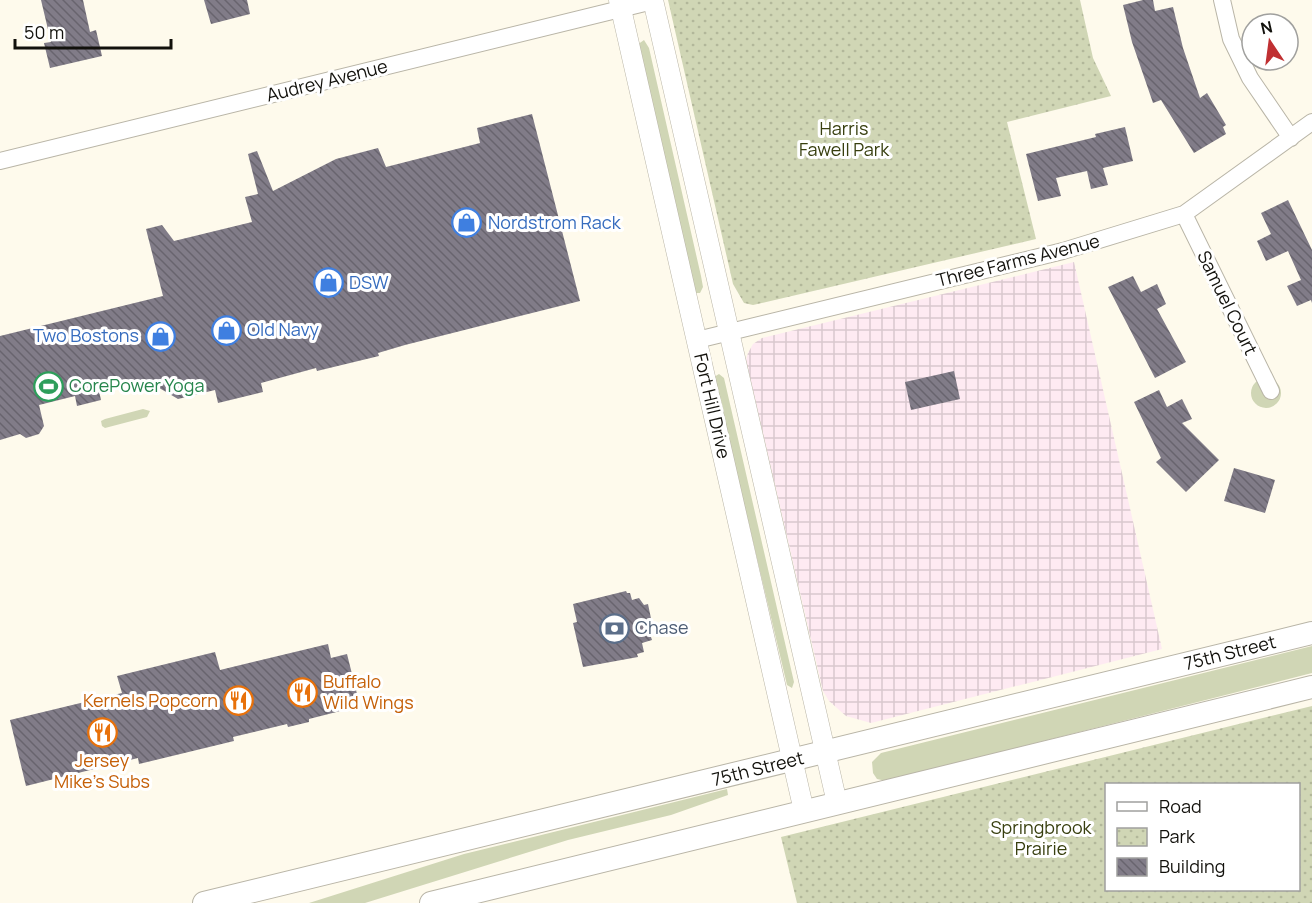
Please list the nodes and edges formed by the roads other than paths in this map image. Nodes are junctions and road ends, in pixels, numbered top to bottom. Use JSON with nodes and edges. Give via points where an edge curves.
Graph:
{"nodes":[{"id":1,"x":1222,"y":0,"type":"edge"},
{"id":2,"x":653,"y":1,"type":"edge"},
{"id":3,"x":620,"y":5,"type":"edge"},
{"id":4,"x":1312,"y":123,"type":"edge"},
{"id":5,"x":1291,"y":138,"type":"junction"},
{"id":6,"x":0,"y":161,"type":"edge"},
{"id":7,"x":1184,"y":214,"type":"junction"},
{"id":8,"x":729,"y":332,"type":"junction"},
{"id":9,"x":697,"y":340,"type":"junction"},
{"id":10,"x":1271,"y":391,"type":"dead end"},
{"id":11,"x":1312,"y":633,"type":"edge"},
{"id":12,"x":1312,"y":687,"type":"edge"},
{"id":13,"x":825,"y":753,"type":"junction"},
{"id":14,"x":792,"y":761,"type":"junction"},
{"id":15,"x":837,"y":803,"type":"junction"},
{"id":16,"x":804,"y":811,"type":"junction"},
{"id":17,"x":204,"y":903,"type":"edge"},
{"id":18,"x":430,"y":903,"type":"edge"}],
"edges":[{"from":1,"to":5,"type":"street","via":[[1231,39],[1250,78]]},
{"from":2,"to":3,"type":"street","name":"Audrey Avenue"},
{"from":2,"to":8,"type":"street","name":"Fort Hill Drive"},
{"from":3,"to":6,"type":"street","name":"Audrey Avenue"},
{"from":3,"to":9,"type":"street","name":"Fort Hill Drive"},
{"from":4,"to":5,"type":"street","name":"Three Farms Avenue"},
{"from":5,"to":7,"type":"street","name":"Three Farms Avenue"},
{"from":7,"to":8,"type":"street","name":"Three Farms Avenue","via":[[1062,250]]},
{"from":7,"to":10,"type":"street","name":"Samuel Court"},
{"from":8,"to":9,"type":"street","name":"Three Farms Avenue"},
{"from":8,"to":13,"type":"street","name":"Fort Hill Drive"},
{"from":9,"to":14,"type":"street","name":"Fort Hill Drive"},
{"from":11,"to":13,"type":"main road","name":"75th Street"},
{"from":12,"to":15,"type":"main road"},
{"from":13,"to":14,"type":"main road","name":"75th Street"},
{"from":13,"to":15,"type":"street","name":"Fort Hill Drive"},
{"from":14,"to":16,"type":"street","name":"Fort Hill Drive"},
{"from":14,"to":17,"type":"main road","name":"75th Street"},
{"from":15,"to":16,"type":"main road"},
{"from":16,"to":18,"type":"main road"}]}
